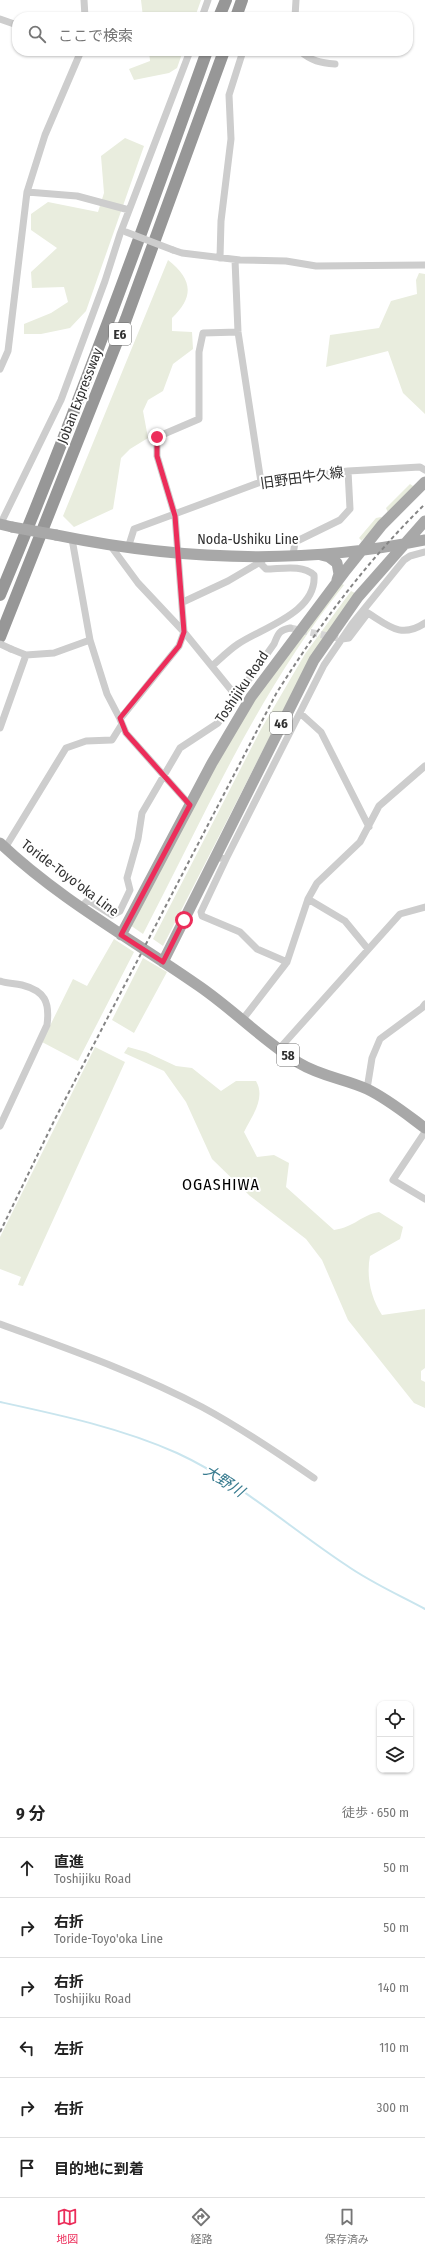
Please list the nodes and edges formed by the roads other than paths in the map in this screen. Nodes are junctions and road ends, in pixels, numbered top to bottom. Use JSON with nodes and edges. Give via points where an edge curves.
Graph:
{"nodes":[{"id":1,"x":84,"y":0,"type":"edge"},
{"id":2,"x":208,"y":0,"type":"edge"},
{"id":3,"x":226,"y":0,"type":"edge"},
{"id":4,"x":242,"y":0,"type":"edge"},
{"id":5,"x":296,"y":0,"type":"edge"},
{"id":6,"x":85,"y":12,"type":"edge"},
{"id":7,"x":204,"y":12,"type":"edge"},
{"id":8,"x":222,"y":12,"type":"edge"},
{"id":9,"x":238,"y":12,"type":"edge"},
{"id":10,"x":295,"y":12,"type":"edge"},
{"id":11,"x":0,"y":19,"type":"edge"},
{"id":12,"x":12,"y":23,"type":"edge"},
{"id":13,"x":79,"y":56,"type":"edge"},
{"id":14,"x":188,"y":56,"type":"edge"},
{"id":15,"x":205,"y":56,"type":"edge"},
{"id":16,"x":222,"y":56,"type":"edge"},
{"id":17,"x":241,"y":56,"type":"edge"},
{"id":18,"x":306,"y":56,"type":"edge"},
{"id":19,"x":335,"y":64,"type":"dead end"},
{"id":20,"x":27,"y":192,"type":"junction"},
{"id":21,"x":129,"y":210,"type":"junction"},
{"id":22,"x":124,"y":230,"type":"junction"},
{"id":23,"x":220,"y":258,"type":"junction"},
{"id":24,"x":235,"y":260,"type":"junction"},
{"id":25,"x":425,"y":265,"type":"edge"},
{"id":26,"x":238,"y":332,"type":"junction"},
{"id":27,"x":0,"y":369,"type":"edge"},
{"id":28,"x":425,"y":470,"type":"edge"},
{"id":29,"x":348,"y":471,"type":"junction"},
{"id":30,"x":261,"y":482,"type":"junction"},
{"id":31,"x":425,"y":482,"type":"edge"},
{"id":32,"x":175,"y":516,"type":"junction"},
{"id":33,"x":425,"y":521,"type":"edge"},
{"id":34,"x":0,"y":524,"type":"edge"},
{"id":35,"x":72,"y":538,"type":"junction"},
{"id":36,"x":425,"y":540,"type":"edge"},
{"id":37,"x":404,"y":544,"type":"junction"},
{"id":38,"x":110,"y":545,"type":"junction"},
{"id":39,"x":128,"y":548,"type":"junction"},
{"id":40,"x":362,"y":550,"type":"junction"},
{"id":41,"x":425,"y":552,"type":"edge"},
{"id":42,"x":178,"y":553,"type":"junction"},
{"id":43,"x":312,"y":554,"type":"junction"},
{"id":44,"x":293,"y":555,"type":"junction"},
{"id":45,"x":263,"y":560,"type":"junction"},
{"id":46,"x":13,"y":563,"type":"junction"},
{"id":47,"x":337,"y":581,"type":"junction"},
{"id":48,"x":0,"y":590,"type":"edge"},
{"id":49,"x":0,"y":594,"type":"edge"},
{"id":50,"x":183,"y":602,"type":"junction"},
{"id":51,"x":9,"y":615,"type":"junction"},
{"id":52,"x":425,"y":624,"type":"edge"},
{"id":53,"x":290,"y":628,"type":"dead end"},
{"id":54,"x":184,"y":632,"type":"junction"},
{"id":55,"x":0,"y":637,"type":"edge"},
{"id":56,"x":342,"y":639,"type":"junction"},
{"id":57,"x":90,"y":640,"type":"junction"},
{"id":58,"x":4,"y":646,"type":"edge"},
{"id":59,"x":26,"y":655,"type":"junction"},
{"id":60,"x":212,"y":666,"type":"junction"},
{"id":61,"x":236,"y":696,"type":"junction"},
{"id":62,"x":300,"y":713,"type":"junction"},
{"id":63,"x":121,"y":721,"type":"junction"},
{"id":64,"x":0,"y":728,"type":"edge"},
{"id":65,"x":425,"y":766,"type":"edge"},
{"id":66,"x":164,"y":775,"type":"junction"},
{"id":67,"x":190,"y":805,"type":"junction"},
{"id":68,"x":368,"y":827,"type":"junction"},
{"id":69,"x":3,"y":845,"type":"edge"},
{"id":70,"x":214,"y":857,"type":"junction"},
{"id":71,"x":226,"y":859,"type":"junction"},
{"id":72,"x":308,"y":899,"type":"junction"},
{"id":73,"x":425,"y":907,"type":"edge"},
{"id":74,"x":80,"y":908,"type":"junction"},
{"id":75,"x":121,"y":935,"type":"junction"},
{"id":76,"x":368,"y":949,"type":"junction"},
{"id":77,"x":163,"y":962,"type":"junction"},
{"id":78,"x":287,"y":962,"type":"junction"},
{"id":79,"x":0,"y":981,"type":"edge"},
{"id":80,"x":425,"y":1004,"type":"edge"},
{"id":81,"x":243,"y":1019,"type":"junction"},
{"id":82,"x":279,"y":1049,"type":"junction"},
{"id":83,"x":367,"y":1089,"type":"junction"},
{"id":84,"x":0,"y":1126,"type":"edge"},
{"id":85,"x":425,"y":1128,"type":"edge"},
{"id":86,"x":425,"y":1132,"type":"edge"},
{"id":87,"x":425,"y":1199,"type":"edge"},
{"id":88,"x":0,"y":1324,"type":"edge"},
{"id":89,"x":314,"y":1478,"type":"dead end"}],
"edges":[{"from":1,"to":6,"type":"street"},
{"from":2,"to":7,"type":"street"},
{"from":3,"to":8,"type":"highway"},
{"from":4,"to":9,"type":"highway"},
{"from":5,"to":10,"type":"street"},
{"from":11,"to":12,"type":"street"},
{"from":13,"to":20,"type":"street","via":[[45,135]]},
{"from":14,"to":21,"type":"street"},
{"from":15,"to":46,"type":"highway","name":"Joban Expressway","number":"E6","via":[[107,324]]},
{"from":16,"to":51,"type":"highway","name":"Joban Expressway","number":"E6","via":[[126,319]]},
{"from":17,"to":23,"type":"street","via":[[229,95],[231,139],[221,221]]},
{"from":18,"to":19,"type":"street","via":[[321,63]]},
{"from":20,"to":21,"type":"street","via":[[77,196]]},
{"from":20,"to":27,"type":"street","via":[[8,351]]},
{"from":21,"to":22,"type":"street"},
{"from":22,"to":23,"type":"street","bridge":true,"via":[[173,250]]},
{"from":22,"to":34,"type":"street","via":[[61,400]]},
{"from":23,"to":24,"type":"street"},
{"from":24,"to":25,"type":"street","via":[[286,261],[316,266]]},
{"from":24,"to":26,"type":"street"},
{"from":26,"to":30,"type":"street"},
{"from":26,"to":32,"type":"street","via":[[203,333],[199,352],[199,419],[157,437],[157,456]]},
{"from":28,"to":29,"type":"street","name":"旧野田牛久線","via":[[420,466]]},
{"from":29,"to":30,"type":"street","name":"旧野田牛久線"},
{"from":29,"to":44,"type":"street","via":[[350,509],[340,520],[295,542]]},
{"from":30,"to":32,"type":"street","name":"旧野田牛久線"},
{"from":31,"to":40,"type":"main road","name":"Toshijiku Road","via":[[382,525]]},
{"from":32,"to":39,"type":"street","name":"旧野田牛久線","via":[[134,529]]},
{"from":32,"to":42,"type":"street"},
{"from":33,"to":37,"type":"main road","number":"46"},
{"from":34,"to":35,"type":"main road","name":"Noda-Ushiku Line","bridge":true},
{"from":35,"to":38,"type":"main road","name":"Noda-Ushiku Line"},
{"from":35,"to":57,"type":"street"},
{"from":36,"to":37,"type":"main road","name":"Noda-Ushiku Line"},
{"from":37,"to":40,"type":"main road","name":"Noda-Ushiku Line"},
{"from":37,"to":70,"type":"main road","number":"46","via":[[358,597],[314,660]]},
{"from":38,"to":39,"type":"main road","name":"Noda-Ushiku Line"},
{"from":38,"to":54,"type":"street","via":[[138,583]]},
{"from":39,"to":42,"type":"main road","name":"Noda-Ushiku Line"},
{"from":40,"to":43,"type":"main road","name":"Noda-Ushiku Line"},
{"from":40,"to":47,"type":"main road","name":"Toshijiku Road"},
{"from":41,"to":56,"type":"street","via":[[404,560]]},
{"from":42,"to":45,"type":"main road","name":"Noda-Ushiku Line"},
{"from":42,"to":50,"type":"street"},
{"from":43,"to":44,"type":"main road","name":"Noda-Ushiku Line"},
{"from":43,"to":47,"type":"main road","via":[[329,557],[337,563]]},
{"from":44,"to":45,"type":"main road","name":"Noda-Ushiku Line"},
{"from":45,"to":50,"type":"street"},
{"from":45,"to":60,"type":"street","via":[[266,569],[304,569],[310,572],[314,575],[312,588],[305,600],[289,616],[238,644]]},
{"from":46,"to":48,"type":"highway"},
{"from":46,"to":49,"type":"highway","name":"Joban Expressway","number":"E6"},
{"from":47,"to":67,"type":"main road","name":"Toshijiku Road","via":[[251,697]]},
{"from":50,"to":54,"type":"street"},
{"from":51,"to":55,"type":"highway","name":"Joban Expressway","number":"E6"},
{"from":51,"to":58,"type":"highway"},
{"from":52,"to":56,"type":"street","via":[[403,632],[397,631],[368,613],[350,638]]},
{"from":53,"to":61,"type":"street","via":[[283,629],[278,634],[274,644]]},
{"from":54,"to":60,"type":"street"},
{"from":54,"to":63,"type":"street","via":[[179,646]]},
{"from":56,"to":62,"type":"street","via":[[324,665]]},
{"from":57,"to":59,"type":"street","via":[[54,653]]},
{"from":57,"to":63,"type":"street","via":[[107,694]]},
{"from":58,"to":59,"type":"street"},
{"from":59,"to":64,"type":"street"},
{"from":60,"to":61,"type":"street"},
{"from":61,"to":66,"type":"street","via":[[218,723],[180,748]]},
{"from":62,"to":68,"type":"street","via":[[321,732]]},
{"from":62,"to":71,"type":"street"},
{"from":63,"to":66,"type":"street","via":[[126,733]]},
{"from":63,"to":69,"type":"street","via":[[112,740],[81,742],[66,748]]},
{"from":65,"to":68,"type":"street","via":[[379,806]]},
{"from":66,"to":67,"type":"street"},
{"from":66,"to":74,"type":"street","via":[[142,813],[138,839],[126,878],[130,890],[120,910],[112,915],[88,900]]},
{"from":67,"to":75,"type":"main road","name":"Toshijiku Road"},
{"from":68,"to":72,"type":"street","via":[[360,842],[317,883]]},
{"from":69,"to":74,"type":"main road","name":"Toride-Toyo'oka Line","number":"58","via":[[34,873]]},
{"from":70,"to":71,"type":"street"},
{"from":70,"to":77,"type":"main road","number":"46"},
{"from":71,"to":78,"type":"street","via":[[204,906],[202,916],[240,932],[257,949]]},
{"from":72,"to":76,"type":"street","via":[[345,921]]},
{"from":72,"to":78,"type":"street"},
{"from":73,"to":76,"type":"street","via":[[400,914]]},
{"from":74,"to":75,"type":"main road","name":"Toride-Toyo'oka Line","number":"58"},
{"from":75,"to":77,"type":"main road","name":"Toride-Toyo'oka Line","number":"58"},
{"from":76,"to":82,"type":"street"},
{"from":77,"to":81,"type":"main road","name":"Toride-Toyo'oka Line","number":"58"},
{"from":78,"to":81,"type":"street"},
{"from":79,"to":84,"type":"street","via":[[22,985],[40,993],[48,1003],[49,1011],[47,1025]]},
{"from":80,"to":83,"type":"street","via":[[380,1039],[372,1058]]},
{"from":81,"to":82,"type":"main road","name":"Toride-Toyo'oka Line","number":"58"},
{"from":82,"to":83,"type":"main road","name":"Toride-Toyo'oka Line","number":"58","via":[[318,1072]]},
{"from":83,"to":85,"type":"main road","name":"Toride-Toyo'oka Line","number":"58"},
{"from":86,"to":87,"type":"street","via":[[393,1180]]},
{"from":88,"to":89,"type":"street","via":[[113,1367],[182,1397],[237,1427]]}]}
